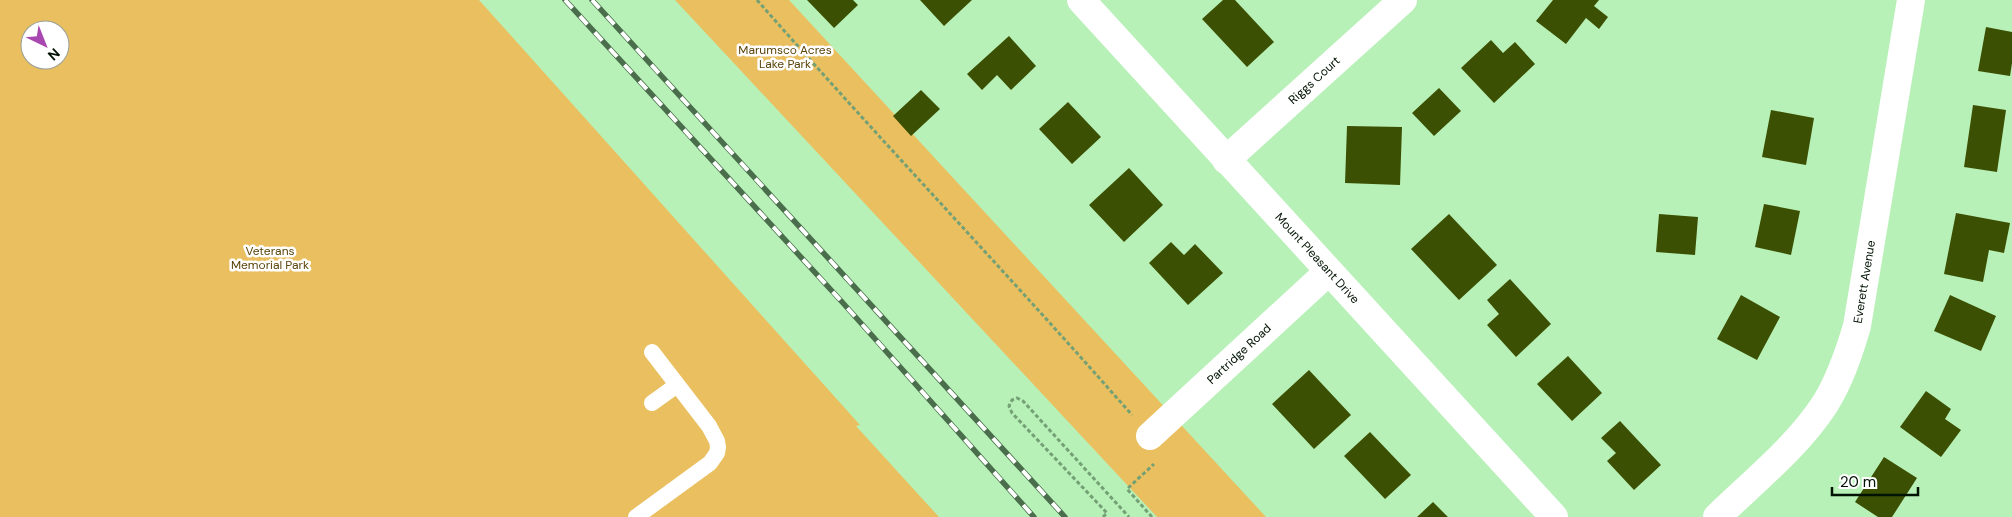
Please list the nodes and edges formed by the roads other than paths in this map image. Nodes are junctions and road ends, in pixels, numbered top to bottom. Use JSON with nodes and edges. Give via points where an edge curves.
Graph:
{"nodes":[{"id":1,"x":1081,"y":0,"type":"edge"},
{"id":2,"x":1403,"y":0,"type":"edge"},
{"id":3,"x":1911,"y":0,"type":"edge"},
{"id":4,"x":1226,"y":160,"type":"junction"},
{"id":5,"x":1328,"y":272,"type":"junction"},
{"id":6,"x":652,"y":352,"type":"dead end"},
{"id":7,"x":678,"y":385,"type":"junction"},
{"id":8,"x":652,"y":403,"type":"dead end"},
{"id":9,"x":1158,"y":445,"type":"road end"},
{"id":10,"x":636,"y":517,"type":"edge"},
{"id":11,"x":1554,"y":517,"type":"edge"},
{"id":12,"x":1717,"y":517,"type":"edge"}],
"edges":[{"from":1,"to":4,"type":"street","name":"Mount Pleasant Drive"},
{"from":2,"to":4,"type":"street","name":"Riggs Court"},
{"from":3,"to":12,"type":"street","name":"Everett Avenue","via":[[1858,326],[1844,366],[1825,403],[1800,437]]},
{"from":4,"to":5,"type":"street","name":"Mount Pleasant Drive"},
{"from":5,"to":9,"type":"street","name":"Partridge Road"},
{"from":5,"to":11,"type":"street","name":"Mount Pleasant Drive"},
{"from":6,"to":7,"type":"lane"},
{"from":7,"to":8,"type":"lane"},
{"from":7,"to":10,"type":"lane","via":[[709,426],[717,453],[710,463]]}]}
